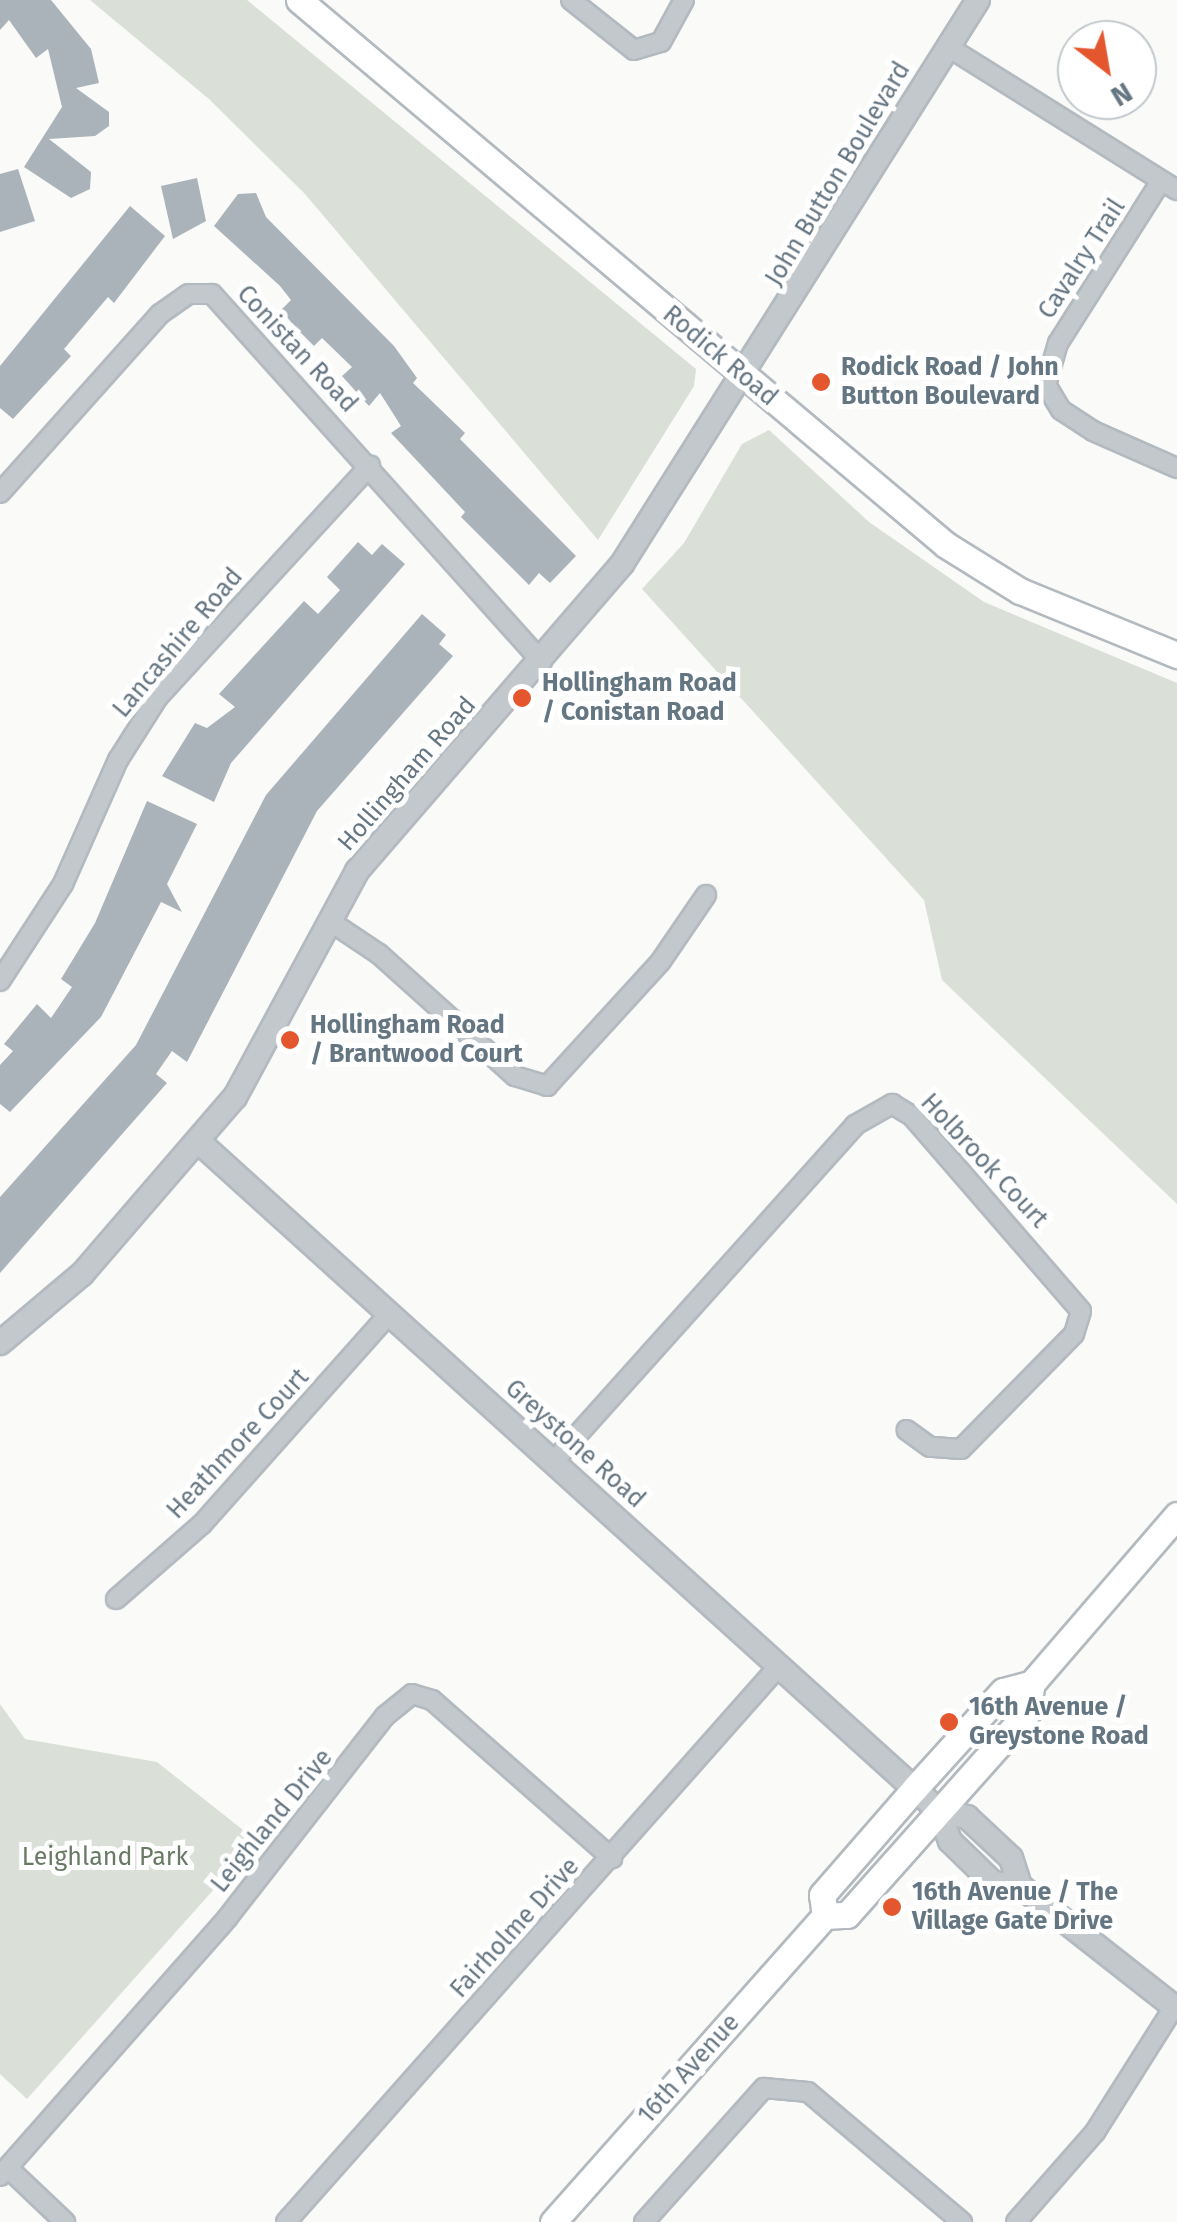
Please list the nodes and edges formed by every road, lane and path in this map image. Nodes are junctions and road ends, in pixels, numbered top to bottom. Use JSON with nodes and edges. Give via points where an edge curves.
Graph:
{"nodes":[{"id":1,"x":299,"y":0,"type":"edge"},
{"id":2,"x":571,"y":0,"type":"edge"},
{"id":3,"x":684,"y":0,"type":"edge"},
{"id":4,"x":978,"y":0,"type":"edge"},
{"id":5,"x":948,"y":47,"type":"junction"},
{"id":6,"x":1169,"y":186,"type":"edge"},
{"id":7,"x":742,"y":375,"type":"junction"},
{"id":8,"x":370,"y":466,"type":"junction"},
{"id":9,"x":1177,"y":468,"type":"edge"},
{"id":10,"x":0,"y":492,"type":"edge"},
{"id":11,"x":1177,"y":656,"type":"edge"},
{"id":12,"x":542,"y":662,"type":"junction"},
{"id":13,"x":706,"y":896,"type":"dead end"},
{"id":14,"x":330,"y":922,"type":"junction"},
{"id":15,"x":0,"y":981,"type":"edge"},
{"id":16,"x":198,"y":1141,"type":"junction"},
{"id":17,"x":389,"y":1314,"type":"junction"},
{"id":18,"x":0,"y":1343,"type":"edge"},
{"id":19,"x":907,"y":1430,"type":"dead end"},
{"id":20,"x":554,"y":1462,"type":"junction"},
{"id":21,"x":1177,"y":1515,"type":"edge"},
{"id":22,"x":116,"y":1599,"type":"dead end"},
{"id":23,"x":780,"y":1666,"type":"junction"},
{"id":24,"x":1032,"y":1683,"type":"junction"},
{"id":25,"x":915,"y":1788,"type":"junction"},
{"id":26,"x":939,"y":1810,"type":"junction"},
{"id":27,"x":612,"y":1858,"type":"junction"},
{"id":28,"x":825,"y":1916,"type":"junction"},
{"id":29,"x":1176,"y":2008,"type":"edge"},
{"id":30,"x":4,"y":2172,"type":"edge"},
{"id":31,"x":66,"y":2222,"type":"edge"},
{"id":32,"x":286,"y":2222,"type":"edge"},
{"id":33,"x":553,"y":2222,"type":"edge"},
{"id":34,"x":644,"y":2222,"type":"edge"},
{"id":35,"x":962,"y":2222,"type":"edge"},
{"id":36,"x":1016,"y":2222,"type":"edge"}],
"edges":[{"from":1,"to":7,"type":"main road","name":"Rodick Road"},
{"from":2,"to":3,"type":"street","via":[[634,50],[661,42]]},
{"from":4,"to":5,"type":"street","name":"John Button Boulevard"},
{"from":5,"to":6,"type":"street"},
{"from":5,"to":7,"type":"street","name":"John Button Boulevard"},
{"from":6,"to":9,"type":"street","name":"Cavalry Trail","via":[[1058,343],[1046,386],[1061,410],[1093,431]]},
{"from":7,"to":11,"type":"main road","name":"Rodick Road","via":[[970,562]]},
{"from":7,"to":12,"type":"street","name":"Hollingham Road","via":[[622,564]]},
{"from":8,"to":10,"type":"street","name":"Conistan Road","via":[[226,306],[200,291],[160,314]]},
{"from":8,"to":12,"type":"street","name":"Conistan Road"},
{"from":8,"to":15,"type":"street","name":"Lancashire Road","via":[[158,697],[118,760],[63,884]]},
{"from":12,"to":14,"type":"street","name":"Hollingham Road","via":[[374,848]]},
{"from":13,"to":14,"type":"street","via":[[661,961],[548,1086],[514,1076],[379,954]]},
{"from":14,"to":16,"type":"street","name":"Hollingham Road","via":[[259,1063]]},
{"from":16,"to":17,"type":"street","name":"Greystone Road"},
{"from":16,"to":18,"type":"street","name":"Hollingham Road","via":[[82,1274]]},
{"from":17,"to":20,"type":"street","name":"Greystone Road"},
{"from":17,"to":22,"type":"street","name":"Heathmore Court","via":[[202,1524]]},
{"from":19,"to":20,"type":"street","name":"Holbrook Court","via":[[930,1446],[961,1449],[1074,1334],[1080,1311],[912,1116],[892,1104],[854,1125]]},
{"from":20,"to":23,"type":"street","name":"Greystone Road"},
{"from":21,"to":24,"type":"main road","name":"16th Avenue"},
{"from":23,"to":25,"type":"street","name":"Greystone Road"},
{"from":23,"to":27,"type":"street","name":"Fairholme Drive"},
{"from":24,"to":25,"type":"main road","name":"16th Avenue","via":[[1003,1691]]},
{"from":24,"to":26,"type":"main road","name":"16th Avenue","via":[[1027,1713]]},
{"from":25,"to":26,"type":"street","name":"Greystone Road"},
{"from":25,"to":28,"type":"main road","name":"16th Avenue","via":[[822,1895]]},
{"from":26,"to":28,"type":"main road","name":"16th Avenue","via":[[846,1915]]},
{"from":26,"to":29,"type":"street","name":"Greystone Road","via":[[967,1818],[1011,1858],[1020,1886]]},
{"from":27,"to":30,"type":"street","name":"Leighland Drive","via":[[432,1700],[412,1694],[385,1716],[228,1916]]},
{"from":27,"to":32,"type":"street","name":"Fairholme Drive"},
{"from":28,"to":33,"type":"main road","name":"16th Avenue"},
{"from":29,"to":36,"type":"street","via":[[1096,2132]]},
{"from":30,"to":31,"type":"street"},
{"from":34,"to":35,"type":"street","via":[[764,2088],[808,2092]]}]}
